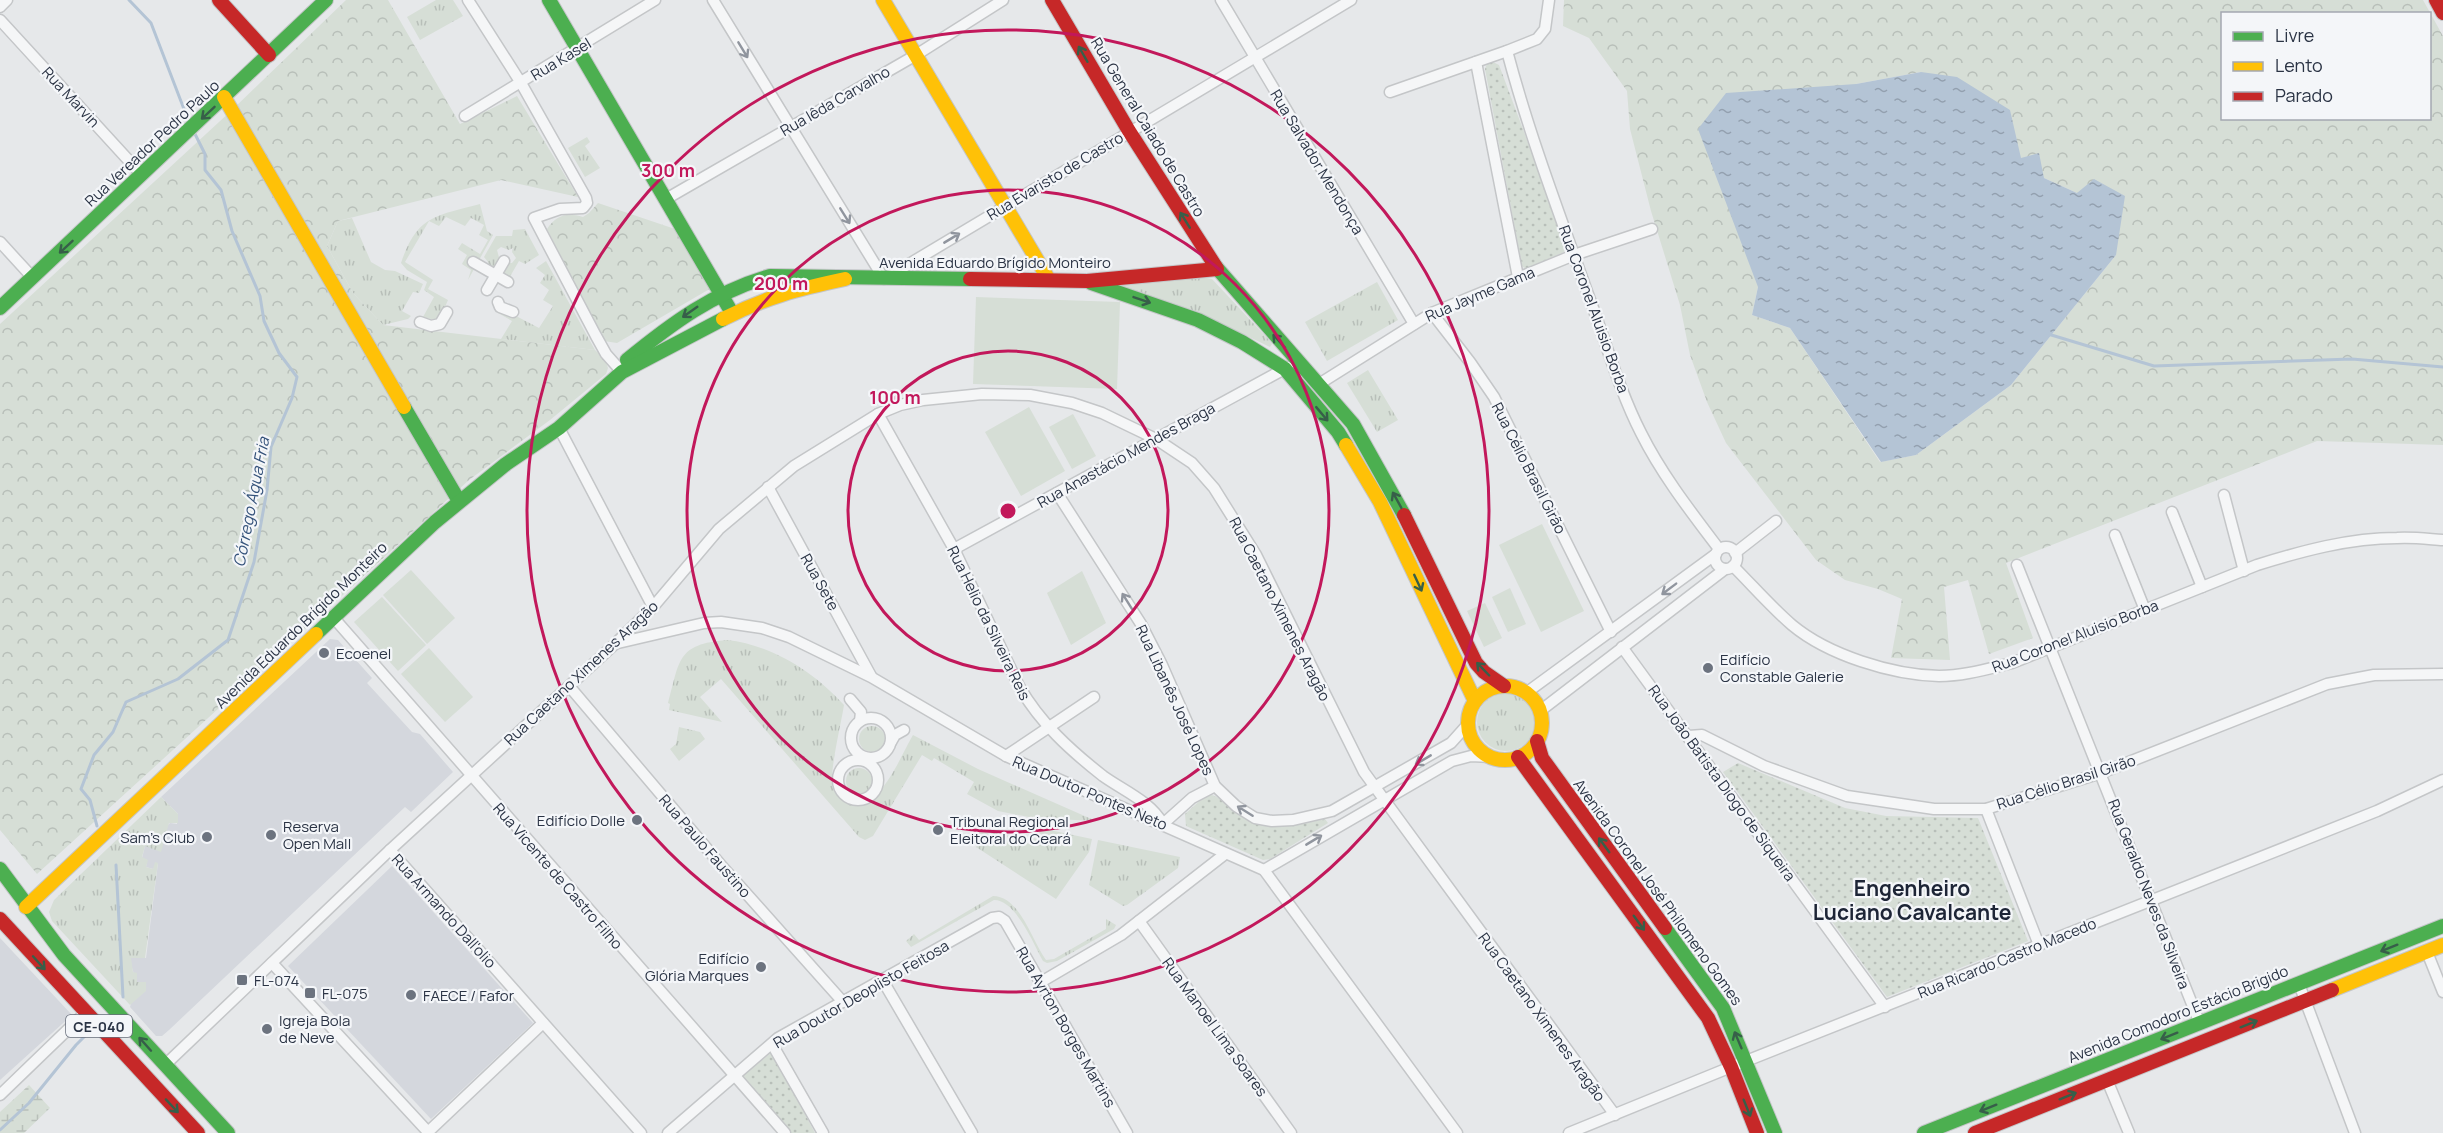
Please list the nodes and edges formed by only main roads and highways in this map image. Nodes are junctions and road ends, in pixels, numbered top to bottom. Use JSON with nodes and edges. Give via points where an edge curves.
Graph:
{"nodes":[{"id":1,"x":219,"y":0,"type":"edge"},
{"id":2,"x":326,"y":0,"type":"edge"},
{"id":3,"x":549,"y":0,"type":"edge"},
{"id":4,"x":883,"y":0,"type":"edge"},
{"id":5,"x":1052,"y":0,"type":"edge"},
{"id":6,"x":2436,"y":0,"type":"edge"},
{"id":7,"x":2443,"y":13,"type":"edge"},
{"id":8,"x":269,"y":55,"type":"junction"},
{"id":9,"x":224,"y":97,"type":"junction"},
{"id":10,"x":1216,"y":269,"type":"junction"},
{"id":11,"x":845,"y":279,"type":"junction"},
{"id":12,"x":1048,"y":280,"type":"junction"},
{"id":13,"x":1087,"y":281,"type":"junction"},
{"id":14,"x":721,"y":292,"type":"junction"},
{"id":15,"x":0,"y":308,"type":"edge"},
{"id":16,"x":732,"y":313,"type":"junction"},
{"id":17,"x":621,"y":370,"type":"junction"},
{"id":18,"x":1376,"y":462,"type":"junction"},
{"id":19,"x":1361,"y":470,"type":"junction"},
{"id":20,"x":459,"y":501,"type":"junction"},
{"id":21,"x":1446,"y":600,"type":"junction"},
{"id":22,"x":1430,"y":606,"type":"junction"},
{"id":23,"x":1504,"y":686,"type":"junction"},
{"id":24,"x":1475,"y":700,"type":"junction"},
{"id":25,"x":1537,"y":741,"type":"junction"},
{"id":26,"x":1518,"y":757,"type":"junction"},
{"id":27,"x":0,"y":869,"type":"edge"},
{"id":28,"x":1624,"y":872,"type":"junction"},
{"id":29,"x":1610,"y":881,"type":"junction"},
{"id":30,"x":26,"y":907,"type":"junction"},
{"id":31,"x":0,"y":919,"type":"edge"},
{"id":32,"x":2443,"y":926,"type":"edge"},
{"id":33,"x":2443,"y":945,"type":"edge"},
{"id":34,"x":1702,"y":981,"type":"junction"},
{"id":35,"x":1689,"y":991,"type":"junction"},
{"id":36,"x":1958,"y":1127,"type":"edge"},
{"id":37,"x":198,"y":1133,"type":"edge"},
{"id":38,"x":228,"y":1133,"type":"edge"},
{"id":39,"x":1757,"y":1133,"type":"edge"},
{"id":40,"x":1775,"y":1133,"type":"edge"},
{"id":41,"x":1924,"y":1133,"type":"edge"},
{"id":42,"x":1975,"y":1133,"type":"edge"}],
"edges":[{"from":1,"to":8,"type":"main road"},
{"from":2,"to":8,"type":"main road","name":"Rua Vereador Pedro Paulo"},
{"from":3,"to":14,"type":"main road"},
{"from":4,"to":12,"type":"main road"},
{"from":10,"to":5,"type":"main road","name":"Rua General Caiado de Castro","one_way":true,"via":[[1128,131]]},
{"from":6,"to":7,"type":"main road"},
{"from":8,"to":9,"type":"main road","name":"Rua Vereador Pedro Paulo"},
{"from":9,"to":15,"type":"main road","name":"Rua Vereador Pedro Paulo","one_way":true},
{"from":9,"to":20,"type":"main road"},
{"from":10,"to":13,"type":"main road","name":"Avenida Eduardo Brígido Monteiro"},
{"from":18,"to":10,"type":"main road","one_way":true,"via":[[1353,424]]},
{"from":11,"to":12,"type":"main road","name":"Avenida Eduardo Brígido Monteiro"},
{"from":11,"to":14,"type":"main road","name":"Avenida Eduardo Brígido Monteiro","via":[[770,276]]},
{"from":11,"to":16,"type":"main road","name":"Avenida Eduardo Brígido Monteiro","via":[[782,293]]},
{"from":12,"to":13,"type":"main road","name":"Avenida Eduardo Brígido Monteiro"},
{"from":13,"to":19,"type":"main road","one_way":true,"via":[[1198,320],[1285,369],[1338,432]]},
{"from":14,"to":16,"type":"main road"},
{"from":14,"to":17,"type":"main road","name":"Avenida Eduardo Brígido Monteiro","one_way":true,"via":[[662,332]]},
{"from":16,"to":17,"type":"main road","name":"Avenida Eduardo Brígido Monteiro"},
{"from":17,"to":20,"type":"main road","name":"Avenida Eduardo Brígido Monteiro","via":[[559,428]]},
{"from":18,"to":19,"type":"main road"},
{"from":21,"to":18,"type":"main road","one_way":true},
{"from":19,"to":22,"type":"main road","one_way":true},
{"from":20,"to":30,"type":"main road","name":"Avenida Eduardo Brígido Monteiro"},
{"from":21,"to":22,"type":"main road"},
{"from":23,"to":21,"type":"main road","one_way":true,"via":[[1476,663]]},
{"from":22,"to":24,"type":"main road"},
{"from":23,"to":24,"type":"main road","via":[[1488,690]]},
{"from":23,"to":25,"type":"main road","via":[[1527,693],[1540,711],[1542,726]]},
{"from":24,"to":26,"type":"main road","via":[[1468,724],[1474,744],[1491,757]]},
{"from":25,"to":26,"type":"main road"},
{"from":28,"to":25,"type":"main road","name":"Avenida Coronel José Philomeno Gomes","one_way":true,"via":[[1542,758]]},
{"from":26,"to":29,"type":"main road"},
{"from":27,"to":30,"type":"main road","number":"CE-040"},
{"from":28,"to":29,"type":"main road"},
{"from":28,"to":34,"type":"main road","name":"Avenida Coronel José Philomeno Gomes"},
{"from":29,"to":35,"type":"main road","one_way":true},
{"from":38,"to":30,"type":"main road","number":"CE-040","one_way":true,"via":[[64,955]]},
{"from":31,"to":37,"type":"main road","number":"CE-040","one_way":true},
{"from":32,"to":36,"type":"main road","name":"Avenida Comodoro Estácio Brigido","one_way":true},
{"from":42,"to":33,"type":"main road","one_way":true},
{"from":34,"to":35,"type":"main road"},
{"from":40,"to":34,"type":"main road","name":"Avenida Coronel José Philomeno Gomes","one_way":true,"via":[[1729,1018]]},
{"from":35,"to":39,"type":"main road","one_way":true,"via":[[1713,1027]]},
{"from":36,"to":41,"type":"main road","name":"Avenida Comodoro Estácio Brigido"}]}
